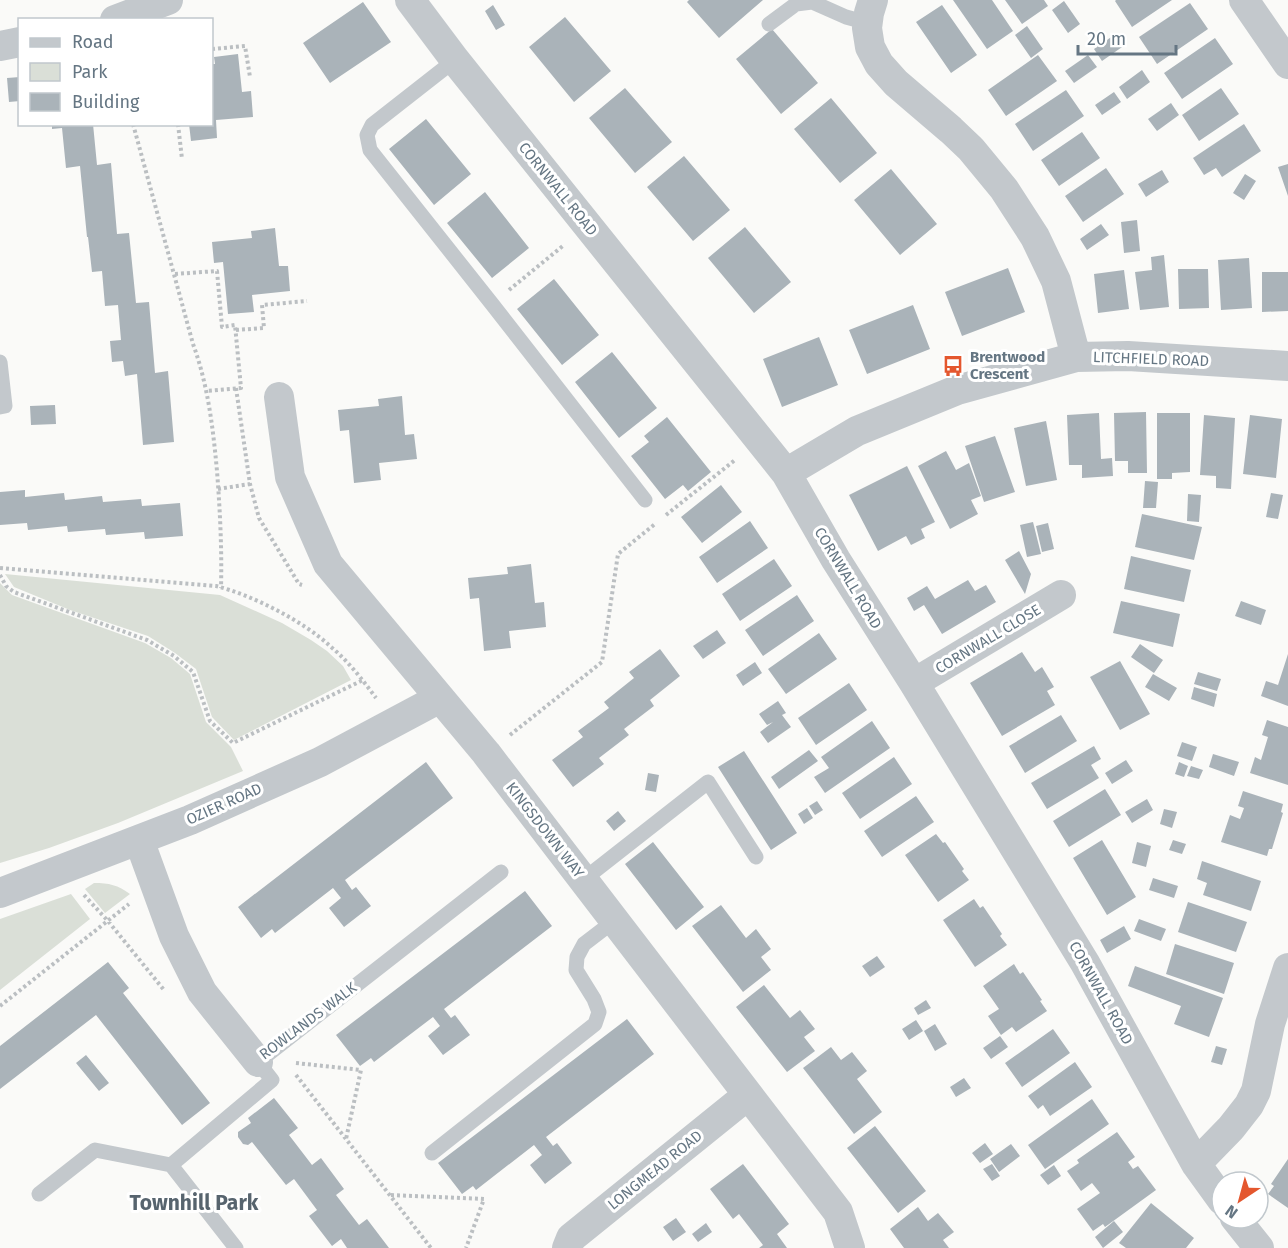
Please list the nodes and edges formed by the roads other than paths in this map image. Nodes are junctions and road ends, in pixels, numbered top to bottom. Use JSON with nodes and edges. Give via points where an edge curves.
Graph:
{"nodes":[{"id":1,"x":410,"y":0,"type":"edge"},
{"id":2,"x":1244,"y":0,"type":"edge"},
{"id":3,"x":154,"y":3,"type":"edge"},
{"id":4,"x":871,"y":12,"type":"edge"},
{"id":5,"x":120,"y":18,"type":"edge"},
{"id":6,"x":769,"y":24,"type":"dead end"},
{"id":7,"x":18,"y":42,"type":"edge"},
{"id":8,"x":0,"y":46,"type":"edge"},
{"id":9,"x":455,"y":60,"type":"junction"},
{"id":10,"x":1288,"y":64,"type":"edge"},
{"id":11,"x":1076,"y":357,"type":"junction"},
{"id":12,"x":0,"y":362,"type":"edge"},
{"id":13,"x":1288,"y":366,"type":"edge"},
{"id":14,"x":279,"y":397,"type":"dead end"},
{"id":15,"x":0,"y":407,"type":"edge"},
{"id":16,"x":786,"y":473,"type":"junction"},
{"id":17,"x":645,"y":500,"type":"dead end"},
{"id":18,"x":1061,"y":595,"type":"dead end"},
{"id":19,"x":914,"y":683,"type":"junction"},
{"id":20,"x":440,"y":698,"type":"junction"},
{"id":21,"x":138,"y":840,"type":"junction"},
{"id":22,"x":756,"y":856,"type":"dead end"},
{"id":23,"x":501,"y":872,"type":"dead end"},
{"id":24,"x":583,"y":880,"type":"junction"},
{"id":25,"x":0,"y":893,"type":"edge"},
{"id":26,"x":614,"y":921,"type":"junction"},
{"id":27,"x":1288,"y":968,"type":"edge"},
{"id":28,"x":265,"y":1071,"type":"junction"},
{"id":29,"x":748,"y":1095,"type":"junction"},
{"id":30,"x":432,"y":1153,"type":"dead end"},
{"id":31,"x":1196,"y":1164,"type":"junction"},
{"id":32,"x":171,"y":1165,"type":"junction"},
{"id":33,"x":1210,"y":1183,"type":"edge"},
{"id":34,"x":39,"y":1194,"type":"dead end"},
{"id":35,"x":1245,"y":1230,"type":"edge"},
{"id":36,"x":236,"y":1248,"type":"edge"},
{"id":37,"x":567,"y":1248,"type":"edge"},
{"id":38,"x":850,"y":1248,"type":"edge"},
{"id":39,"x":1259,"y":1248,"type":"edge"}],
"edges":[{"from":1,"to":9,"type":"street","name":"CORNWALL ROAD"},
{"from":2,"to":10,"type":"street"},
{"from":3,"to":5,"type":"street"},
{"from":4,"to":6,"type":"lane","via":[[846,16],[812,2],[796,4]]},
{"from":4,"to":11,"type":"street","via":[[867,28],[870,48],[879,64],[980,158],[1035,237],[1056,282]]},
{"from":7,"to":8,"type":"street"},
{"from":9,"to":16,"type":"street","name":"CORNWALL ROAD"},
{"from":9,"to":17,"type":"lane","via":[[372,125],[367,135],[370,150]]},
{"from":11,"to":13,"type":"street","name":"LITCHFIELD ROAD","via":[[1128,356]]},
{"from":11,"to":16,"type":"street","name":"LITCHFIELD ROAD","via":[[957,390],[857,431]]},
{"from":12,"to":15,"type":"lane","via":[[5,406]]},
{"from":14,"to":20,"type":"street","name":"KINGSDOWN WAY","via":[[290,477],[328,564]]},
{"from":16,"to":19,"type":"street","name":"CORNWALL ROAD","via":[[836,561]]},
{"from":18,"to":19,"type":"street","name":"CORNWALL CLOSE"},
{"from":19,"to":31,"type":"street","name":"CORNWALL ROAD","via":[[1085,963]]},
{"from":20,"to":21,"type":"street","name":"OZIER ROAD","via":[[320,762]]},
{"from":20,"to":24,"type":"street","name":"KINGSDOWN WAY"},
{"from":21,"to":25,"type":"street","name":"OZIER ROAD"},
{"from":21,"to":28,"type":"street","name":"ROWLANDS WALK","via":[[174,936],[202,992]]},
{"from":22,"to":24,"type":"lane","via":[[708,782]]},
{"from":23,"to":28,"type":"lane","name":"ROWLANDS WALK"},
{"from":24,"to":26,"type":"street","name":"KINGSDOWN WAY"},
{"from":26,"to":29,"type":"street","name":"KINGSDOWN WAY"},
{"from":26,"to":30,"type":"lane","via":[[584,944],[577,957],[576,970],[599,1012],[596,1024]]},
{"from":27,"to":31,"type":"street","via":[[1250,1105]]},
{"from":28,"to":32,"type":"lane"},
{"from":29,"to":37,"type":"street","name":"LONGMEAD ROAD","via":[[571,1238]]},
{"from":29,"to":38,"type":"street","name":"KINGSDOWN WAY","via":[[838,1212]]},
{"from":31,"to":33,"type":"street","name":"CORNWALL ROAD"},
{"from":32,"to":34,"type":"lane","via":[[95,1150]]},
{"from":32,"to":36,"type":"lane"},
{"from":35,"to":39,"type":"street"}]}
